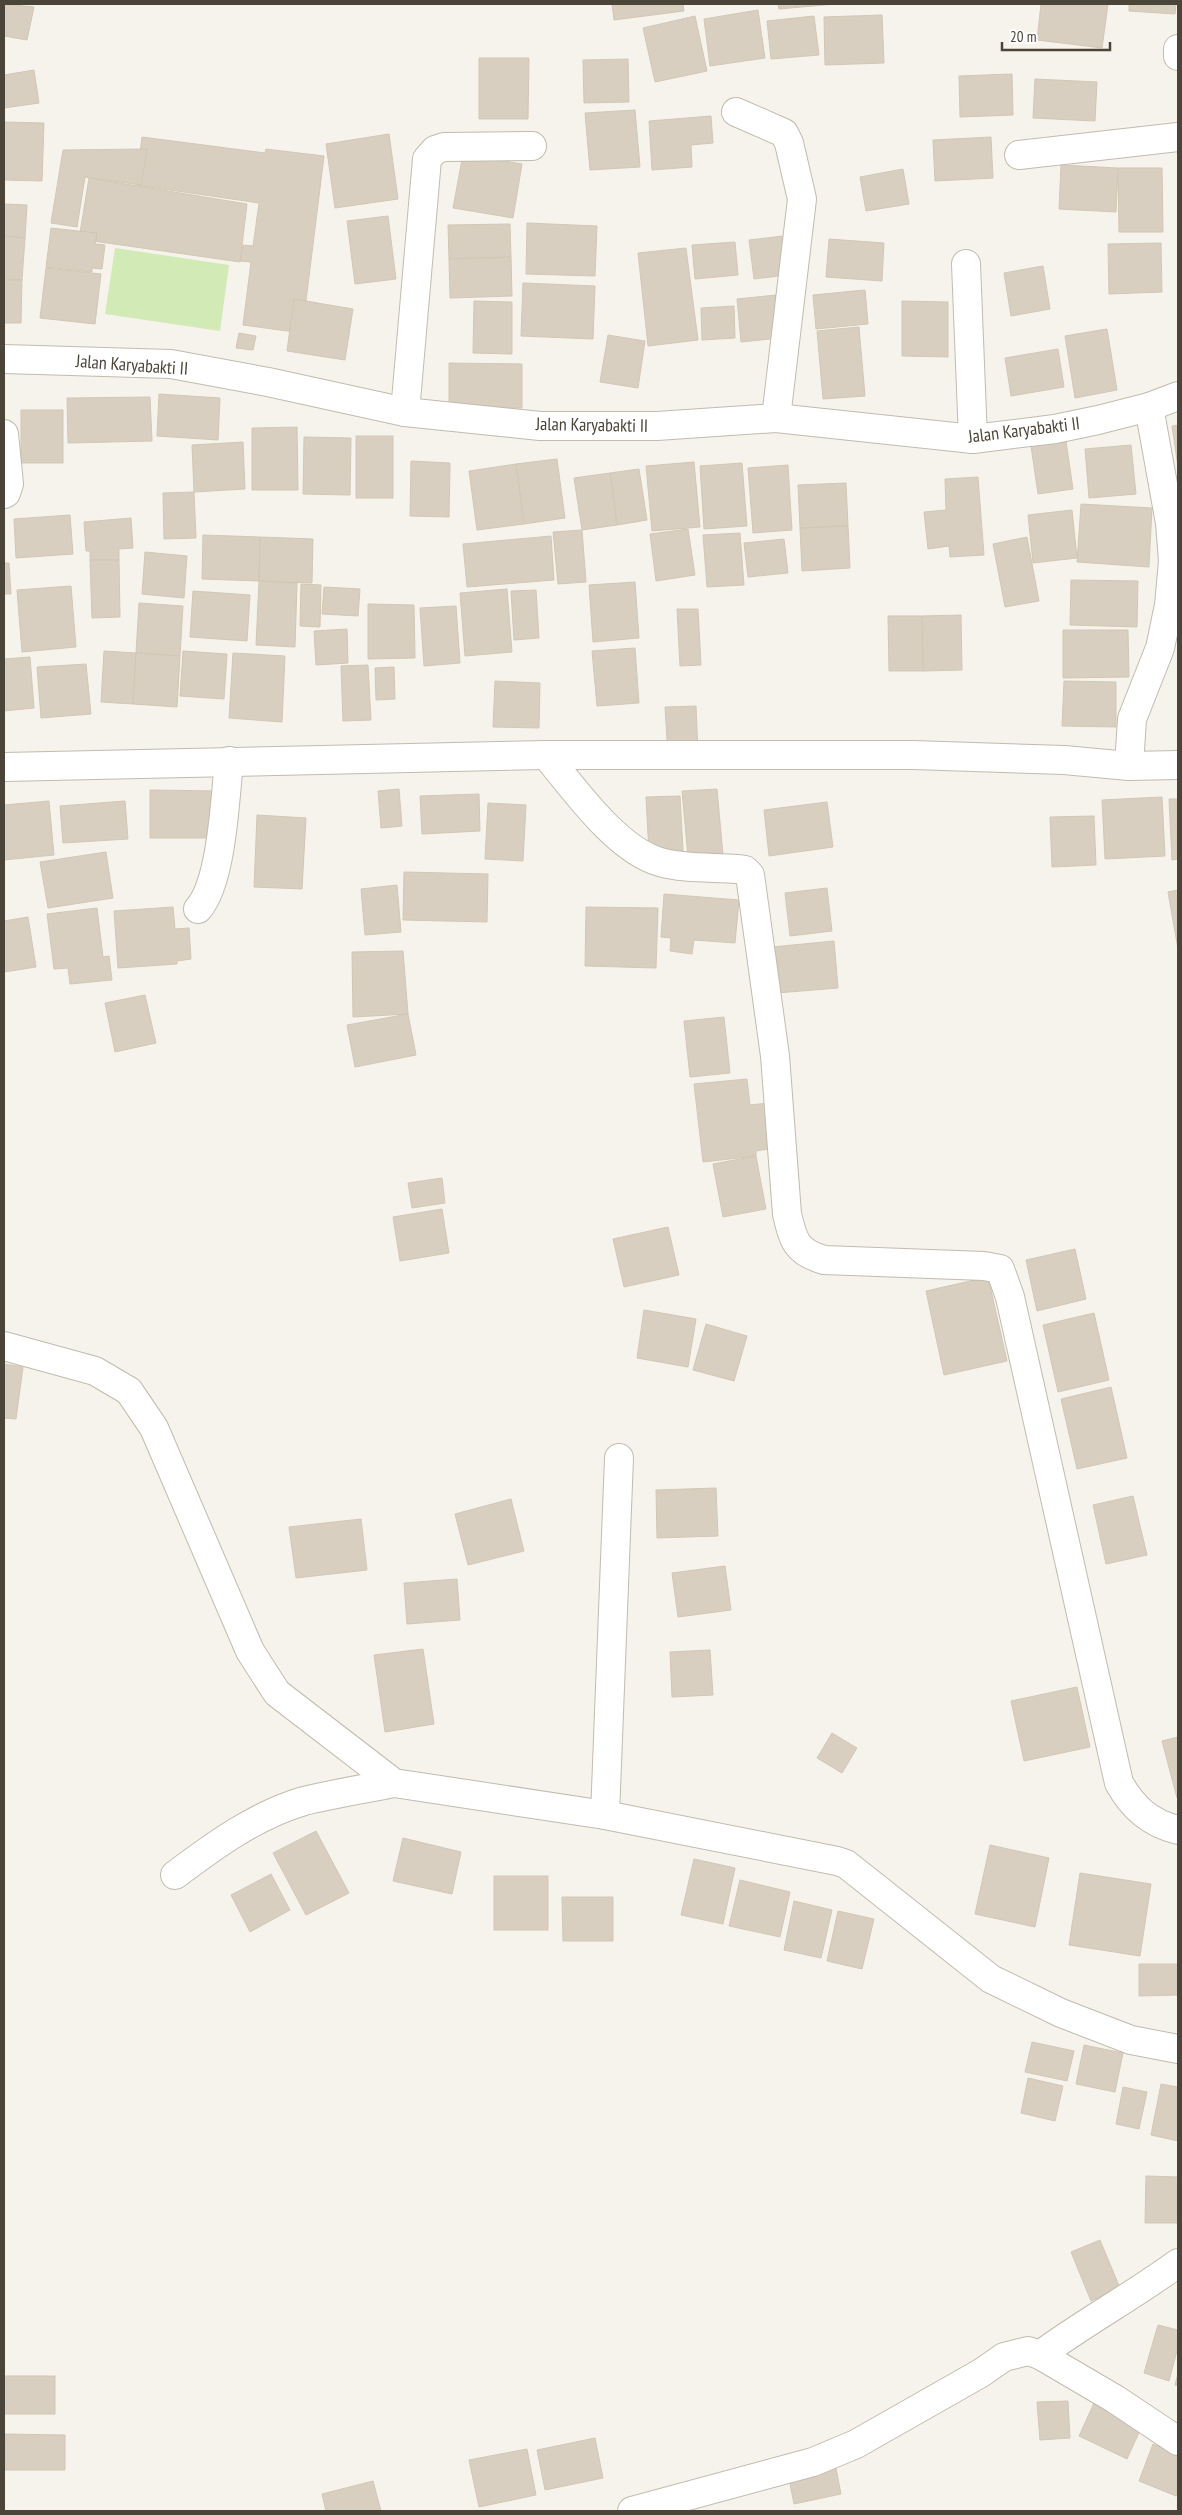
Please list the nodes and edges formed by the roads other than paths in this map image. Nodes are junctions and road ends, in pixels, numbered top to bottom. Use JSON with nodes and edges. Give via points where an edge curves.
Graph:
{"nodes":[{"id":1,"x":1178,"y":49,"type":"edge"},
{"id":2,"x":1178,"y":56,"type":"edge"},
{"id":3,"x":736,"y":112,"type":"dead end"},
{"id":4,"x":1178,"y":137,"type":"edge"},
{"id":5,"x":532,"y":146,"type":"dead end"},
{"id":6,"x":1019,"y":155,"type":"dead end"},
{"id":7,"x":966,"y":264,"type":"dead end"},
{"id":8,"x":4,"y":359,"type":"edge"},
{"id":9,"x":1178,"y":396,"type":"edge"},
{"id":10,"x":1149,"y":407,"type":"junction"},
{"id":11,"x":405,"y":412,"type":"junction"},
{"id":12,"x":776,"y":418,"type":"junction"},
{"id":13,"x":4,"y":434,"type":"edge"},
{"id":14,"x":973,"y":439,"type":"junction"},
{"id":15,"x":4,"y":494,"type":"edge"},
{"id":16,"x":546,"y":756,"type":"junction"},
{"id":17,"x":229,"y":761,"type":"junction"},
{"id":18,"x":1178,"y":765,"type":"edge"},
{"id":19,"x":1129,"y":766,"type":"junction"},
{"id":20,"x":4,"y":767,"type":"edge"},
{"id":21,"x":198,"y":909,"type":"dead end"},
{"id":22,"x":4,"y":1346,"type":"edge"},
{"id":23,"x":619,"y":1458,"type":"dead end"},
{"id":24,"x":394,"y":1783,"type":"junction"},
{"id":25,"x":605,"y":1815,"type":"junction"},
{"id":26,"x":1178,"y":1830,"type":"edge"},
{"id":27,"x":175,"y":1875,"type":"dead end"},
{"id":28,"x":1178,"y":2049,"type":"edge"},
{"id":29,"x":1178,"y":2263,"type":"edge"},
{"id":30,"x":1040,"y":2355,"type":"junction"},
{"id":31,"x":1178,"y":2441,"type":"edge"},
{"id":32,"x":714,"y":2501,"type":"edge"},
{"id":33,"x":632,"y":2511,"type":"edge"}],
"edges":[{"from":1,"to":2,"type":"street"},
{"from":3,"to":12,"type":"street","via":[[784,133],[802,199]]},
{"from":4,"to":6,"type":"street"},
{"from":5,"to":11,"type":"street","via":[[444,147],[435,150],[427,159]]},
{"from":7,"to":14,"type":"street"},
{"from":8,"to":11,"type":"street","name":"Jalan Karyabakti II","via":[[171,364]]},
{"from":9,"to":10,"type":"street","name":"Jalan Karyabakti II"},
{"from":10,"to":14,"type":"street","name":"Jalan Karyabakti II","via":[[1055,429]]},
{"from":10,"to":19,"type":"street","via":[[1170,523],[1172,561],[1169,606],[1160,648],[1132,719]]},
{"from":11,"to":12,"type":"street","name":"Jalan Karyabakti II","via":[[540,426],[657,426]]},
{"from":12,"to":14,"type":"street","name":"Jalan Karyabakti II"},
{"from":13,"to":15,"type":"street","via":[[9,484]]},
{"from":16,"to":17,"type":"street"},
{"from":16,"to":19,"type":"street","via":[[913,755],[1064,760]]},
{"from":16,"to":26,"type":"street","via":[[600,819],[635,850],[660,862],[745,870],[750,875],[775,1056],[787,1214],[798,1246],[807,1255],[824,1260],[1000,1269],[1010,1297],[1119,1784],[1130,1803],[1146,1816]]},
{"from":17,"to":20,"type":"street"},
{"from":17,"to":21,"type":"street","via":[[218,852],[209,890]]},
{"from":18,"to":19,"type":"street"},
{"from":22,"to":24,"type":"street","via":[[95,1371],[129,1391],[154,1428],[250,1651],[277,1693]]},
{"from":23,"to":25,"type":"street"},
{"from":24,"to":25,"type":"street"},
{"from":24,"to":27,"type":"street","via":[[303,1802],[272,1814],[226,1837]]},
{"from":25,"to":28,"type":"street","via":[[846,1864],[991,1979],[1061,2013],[1131,2040]]},
{"from":29,"to":30,"type":"street"},
{"from":30,"to":31,"type":"street"},
{"from":30,"to":32,"type":"street","via":[[1028,2351],[1004,2357],[856,2444]]},
{"from":32,"to":33,"type":"street"}]}
